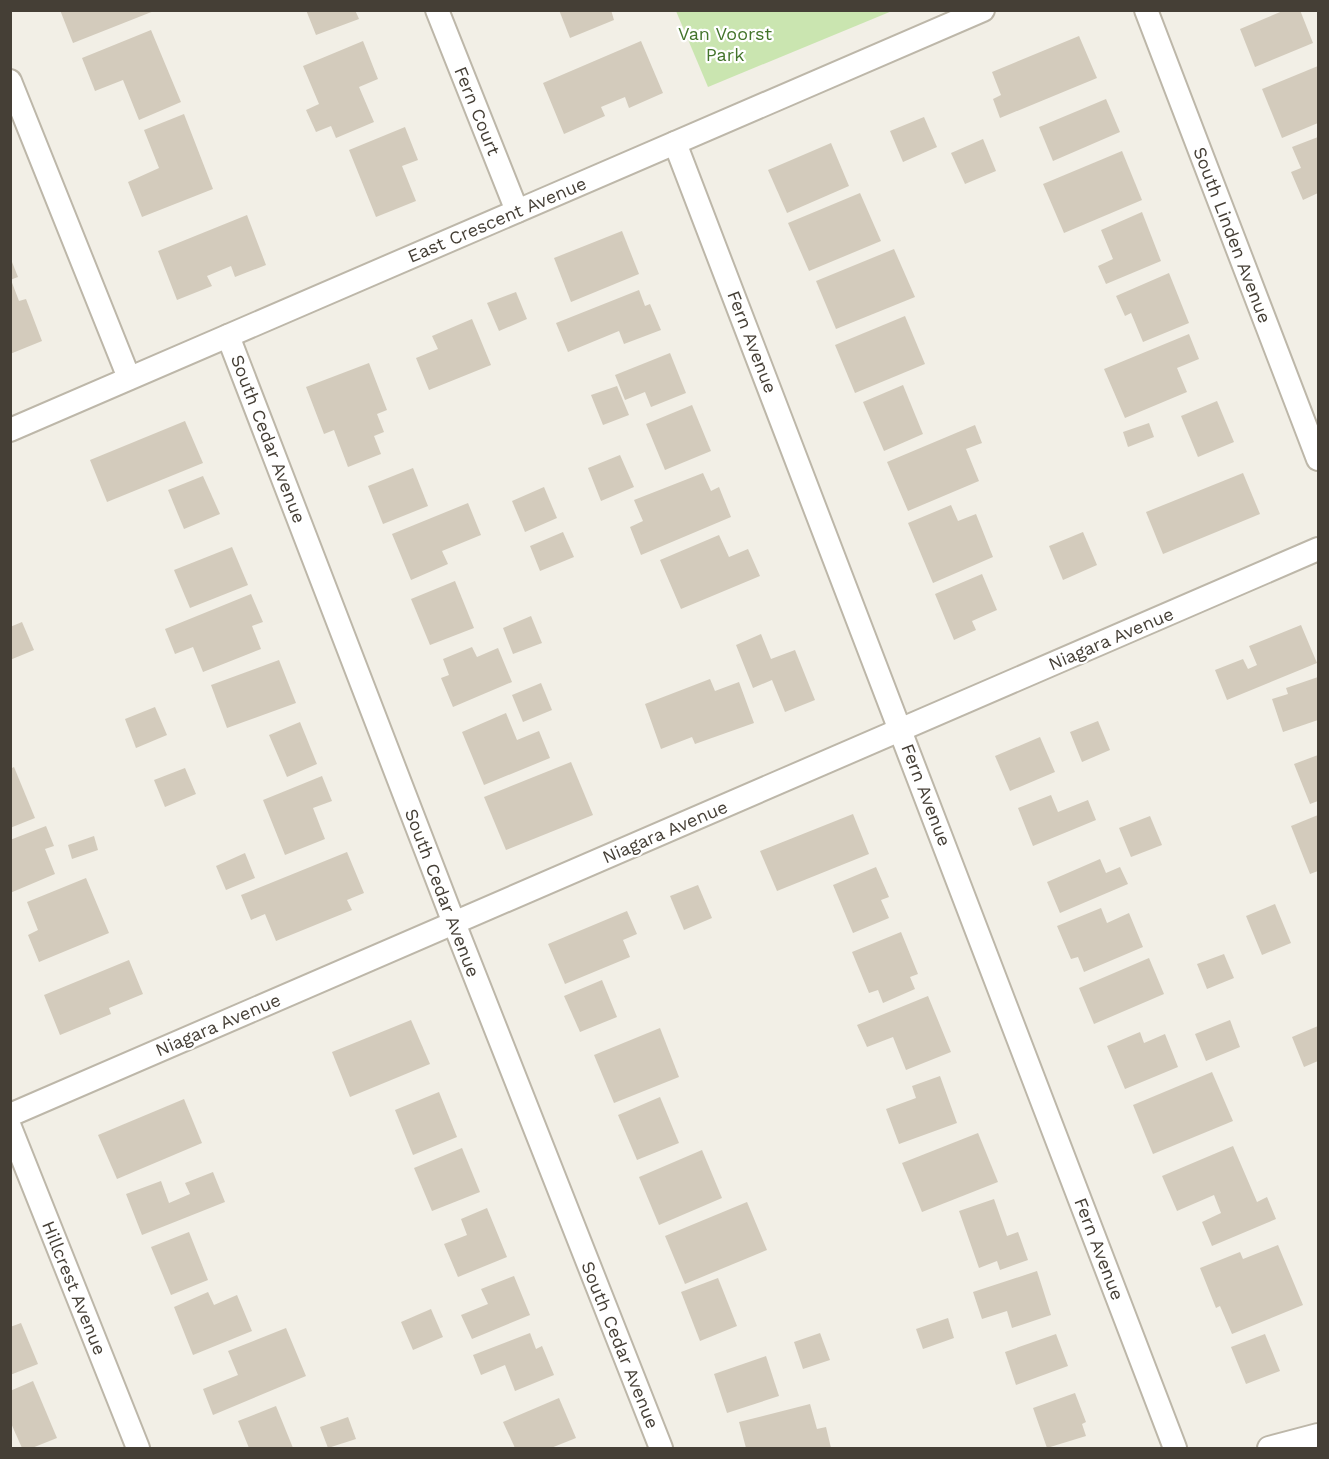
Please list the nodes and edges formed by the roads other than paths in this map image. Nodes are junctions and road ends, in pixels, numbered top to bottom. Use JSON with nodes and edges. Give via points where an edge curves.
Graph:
{"nodes":[{"id":1,"x":437,"y":10,"type":"edge"},
{"id":2,"x":983,"y":10,"type":"edge"},
{"id":3,"x":1146,"y":10,"type":"edge"},
{"id":4,"x":10,"y":81,"type":"edge"},
{"id":5,"x":675,"y":143,"type":"junction"},
{"id":6,"x":517,"y":211,"type":"junction"},
{"id":7,"x":228,"y":336,"type":"junction"},
{"id":8,"x":129,"y":378,"type":"junction"},
{"id":9,"x":10,"y":430,"type":"edge"},
{"id":10,"x":1318,"y":459,"type":"edge"},
{"id":11,"x":1318,"y":549,"type":"edge"},
{"id":12,"x":901,"y":730,"type":"junction"},
{"id":13,"x":454,"y":923,"type":"junction"},
{"id":14,"x":10,"y":1115,"type":"edge"},
{"id":15,"x":10,"y":1127,"type":"edge"},
{"id":16,"x":1318,"y":1436,"type":"edge"},
{"id":17,"x":138,"y":1449,"type":"edge"},
{"id":18,"x":661,"y":1449,"type":"edge"},
{"id":19,"x":1175,"y":1449,"type":"edge"},
{"id":20,"x":1269,"y":1449,"type":"edge"}],
"edges":[{"from":1,"to":6,"type":"street","name":"Fern Court"},
{"from":2,"to":5,"type":"street","name":"East Crescent Avenue"},
{"from":3,"to":10,"type":"street","name":"South Linden Avenue"},
{"from":4,"to":8,"type":"street"},
{"from":5,"to":6,"type":"street","name":"East Crescent Avenue"},
{"from":5,"to":12,"type":"street","name":"Fern Avenue"},
{"from":6,"to":7,"type":"street","name":"East Crescent Avenue"},
{"from":7,"to":8,"type":"street","name":"East Crescent Avenue"},
{"from":7,"to":13,"type":"street","name":"South Cedar Avenue"},
{"from":8,"to":9,"type":"street","name":"East Crescent Avenue"},
{"from":11,"to":12,"type":"street","name":"Niagara Avenue"},
{"from":12,"to":13,"type":"street","name":"Niagara Avenue"},
{"from":12,"to":19,"type":"street","name":"Fern Avenue"},
{"from":13,"to":14,"type":"street","name":"Niagara Avenue"},
{"from":13,"to":18,"type":"street","name":"South Cedar Avenue"},
{"from":15,"to":17,"type":"street","name":"Hillcrest Avenue"},
{"from":16,"to":20,"type":"street"}]}
